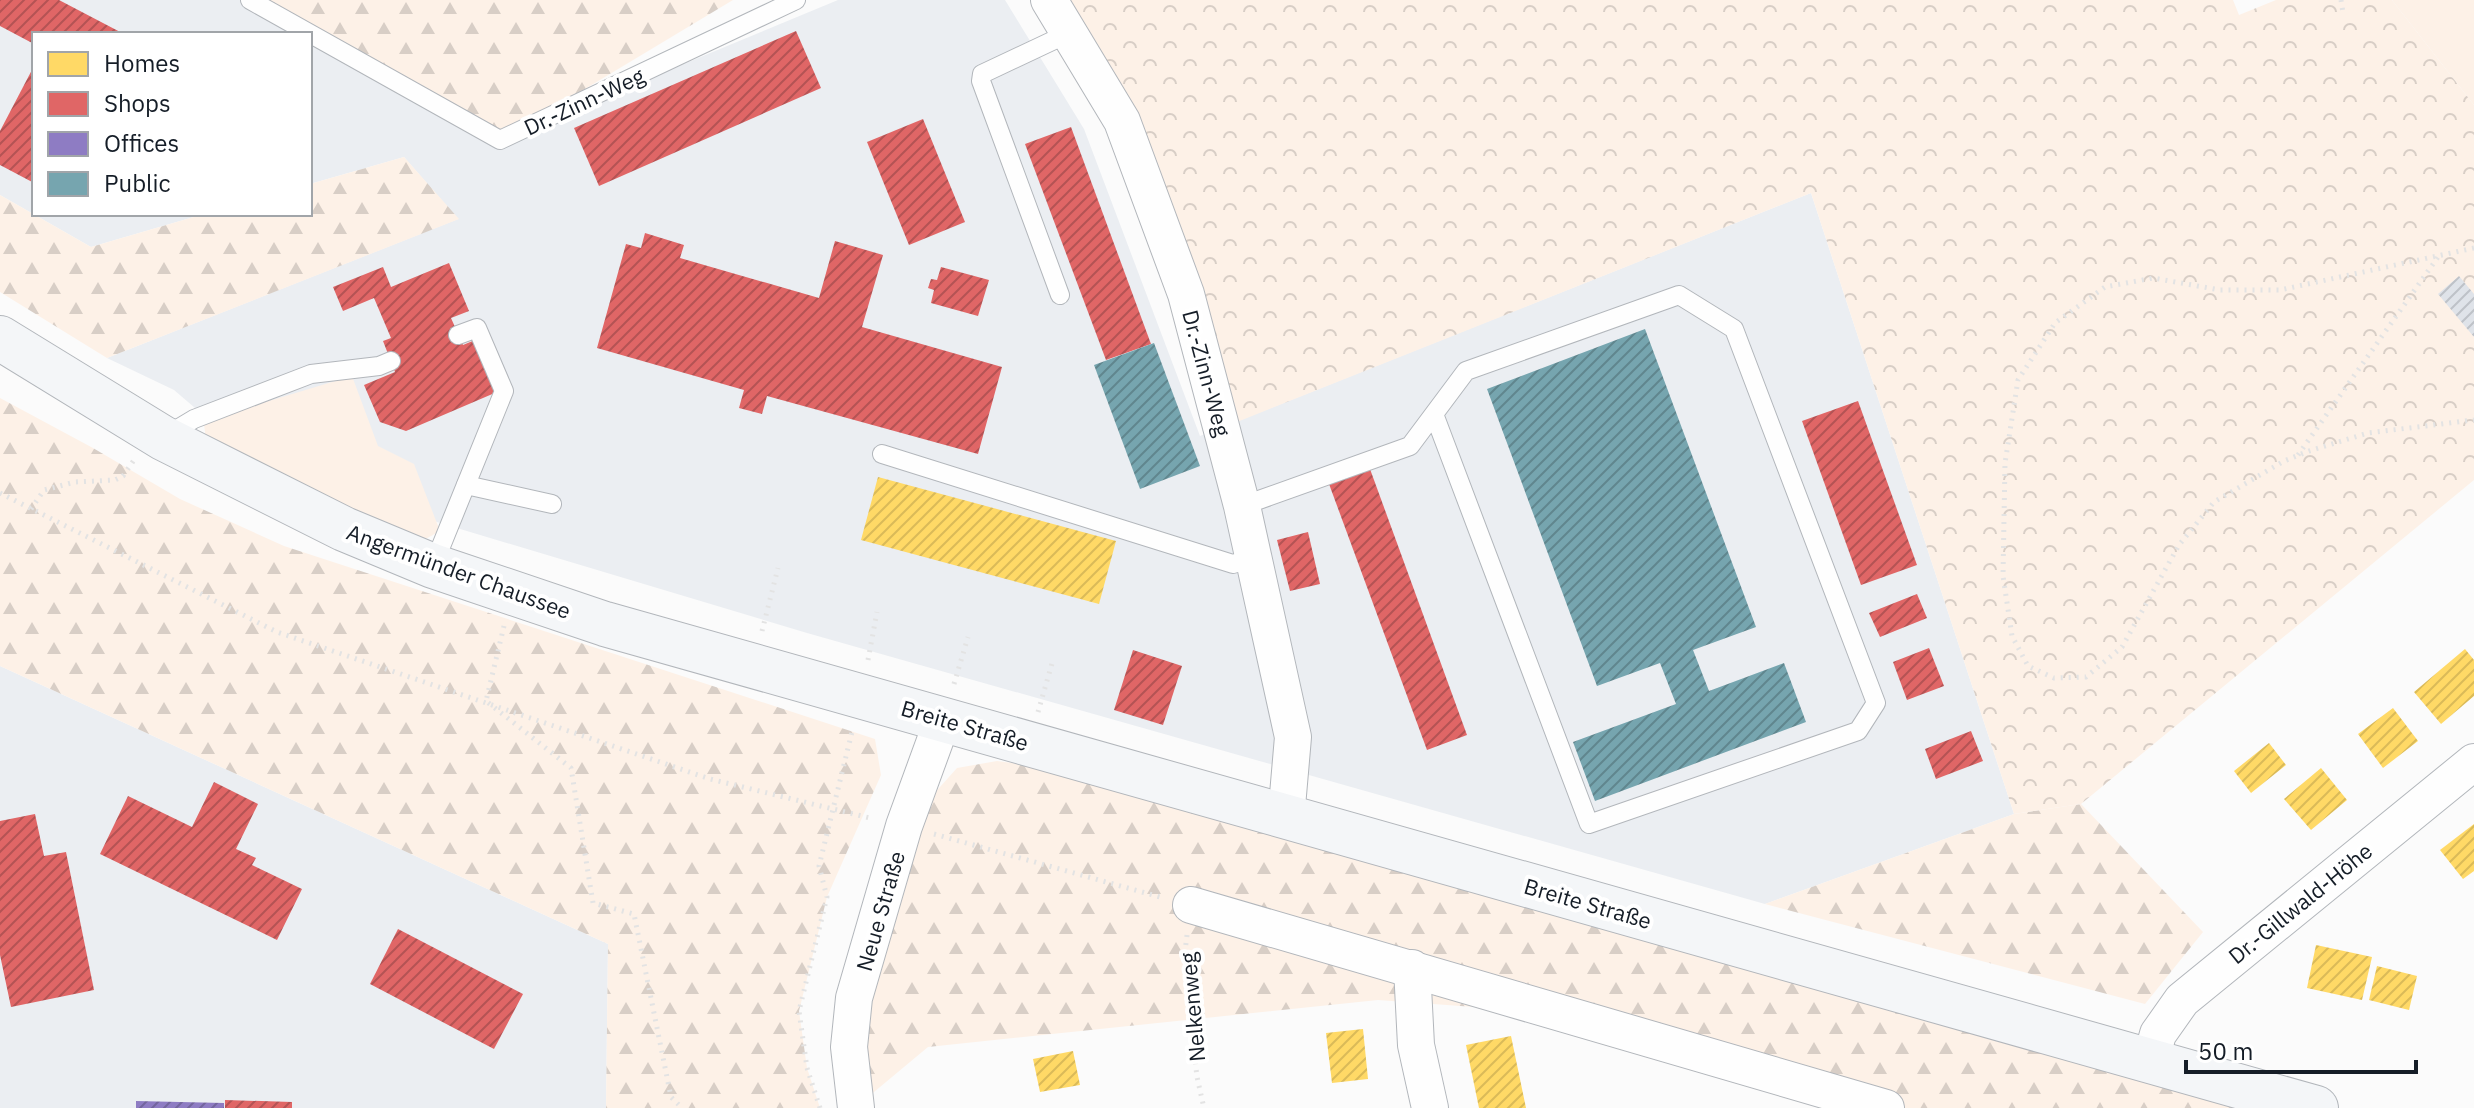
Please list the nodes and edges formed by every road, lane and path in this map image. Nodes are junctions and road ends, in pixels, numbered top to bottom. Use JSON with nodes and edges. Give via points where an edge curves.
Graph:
{"nodes":[{"id":1,"x":250,"y":0,"type":"edge"},
{"id":2,"x":796,"y":0,"type":"edge"},
{"id":3,"x":1049,"y":0,"type":"edge"},
{"id":4,"x":2341,"y":0,"type":"edge"},
{"id":5,"x":2343,"y":13,"type":"dead end"},
{"id":6,"x":307,"y":32,"type":"edge"},
{"id":7,"x":1069,"y":33,"type":"junction"},
{"id":8,"x":312,"y":35,"type":"edge"},
{"id":9,"x":2474,"y":248,"type":"edge"},
{"id":10,"x":2439,"y":256,"type":"junction"},
{"id":11,"x":1060,"y":295,"type":"dead end"},
{"id":12,"x":458,"y":335,"type":"dead end"},
{"id":13,"x":0,"y":338,"type":"edge"},
{"id":14,"x":391,"y":361,"type":"dead end"},
{"id":15,"x":1434,"y":414,"type":"junction"},
{"id":16,"x":2474,"y":420,"type":"edge"},
{"id":17,"x":163,"y":438,"type":"junction"},
{"id":18,"x":882,"y":454,"type":"dead end"},
{"id":19,"x":2297,"y":455,"type":"junction"},
{"id":20,"x":466,"y":485,"type":"junction"},
{"id":21,"x":0,"y":493,"type":"edge"},
{"id":22,"x":552,"y":504,"type":"dead end"},
{"id":23,"x":1242,"y":506,"type":"junction"},
{"id":24,"x":31,"y":509,"type":"junction"},
{"id":25,"x":1254,"y":558,"type":"junction"},
{"id":26,"x":433,"y":566,"type":"junction"},
{"id":27,"x":511,"y":592,"type":"junction"},
{"id":28,"x":968,"y":637,"type":"dead end"},
{"id":29,"x":1053,"y":660,"type":"dead end"},
{"id":30,"x":861,"y":695,"type":"joint"},
{"id":31,"x":486,"y":701,"type":"junction"},
{"id":32,"x":948,"y":704,"type":"junction"},
{"id":33,"x":1038,"y":713,"type":"dead end"},
{"id":34,"x":2474,"y":762,"type":"edge"},
{"id":35,"x":833,"y":809,"type":"junction"},
{"id":36,"x":1286,"y":818,"type":"junction"},
{"id":37,"x":904,"y":826,"type":"junction"},
{"id":38,"x":1191,"y":905,"type":"junction"},
{"id":39,"x":1412,"y":968,"type":"junction"},
{"id":40,"x":2150,"y":1063,"type":"junction"},
{"id":41,"x":817,"y":1107,"type":"edge"},
{"id":42,"x":682,"y":1108,"type":"edge"},
{"id":43,"x":856,"y":1108,"type":"edge"},
{"id":44,"x":1204,"y":1108,"type":"edge"},
{"id":45,"x":1430,"y":1108,"type":"edge"},
{"id":46,"x":1886,"y":1108,"type":"edge"},
{"id":47,"x":2316,"y":1108,"type":"edge"}],
"edges":[{"from":1,"to":6,"type":"lane","name":"Dr.-Zinn-Weg"},
{"from":2,"to":8,"type":"lane","name":"Dr.-Zinn-Weg","via":[[500,140]]},
{"from":3,"to":7,"type":"street","name":"Dr.-Zinn-Weg"},
{"from":4,"to":5,"type":"path"},
{"from":7,"to":11,"type":"lane","via":[[982,74],[981,81]]},
{"from":7,"to":23,"type":"street","name":"Dr.-Zinn-Weg","via":[[1122,121],[1186,294]]},
{"from":9,"to":10,"type":"path"},
{"from":10,"to":19,"type":"path"},
{"from":10,"to":19,"type":"path","via":[[2280,290],[2220,290],[2153,278],[2105,287],[2055,323],[2018,380],[2005,463],[2003,576],[2012,636],[2028,666],[2054,678],[2086,677],[2122,647],[2179,545],[2214,502]]},
{"from":12,"to":20,"type":"lane","via":[[477,328],[504,391]]},
{"from":13,"to":17,"type":"main road","name":"Angermünder Chaussee"},
{"from":14,"to":17,"type":"lane","via":[[311,374],[194,419]]},
{"from":15,"to":15,"type":"lane","via":[[1466,371],[1679,295],[1734,329],[1876,703],[1858,731],[1589,824]]},
{"from":15,"to":23,"type":"lane","via":[[1410,446]]},
{"from":16,"to":19,"type":"path","via":[[2368,433]]},
{"from":17,"to":24,"type":"path","via":[[141,451],[123,476],[59,484],[44,490]]},
{"from":17,"to":26,"type":"main road","name":"Angermünder Chaussee","via":[[344,529]]},
{"from":18,"to":25,"type":"lane","via":[[1233,564]]},
{"from":20,"to":22,"type":"lane"},
{"from":20,"to":26,"type":"lane"},
{"from":21,"to":24,"type":"path"},
{"from":23,"to":25,"type":"street","name":"Dr.-Zinn-Weg"},
{"from":24,"to":31,"type":"path","via":[[277,632]]},
{"from":25,"to":36,"type":"street","name":"Dr.-Zinn-Weg","via":[[1293,737]]},
{"from":26,"to":27,"type":"main road","name":"Angermünder Chaussee"},
{"from":27,"to":30,"type":"main road","name":"Angermünder Chaussee","via":[[605,624]]},
{"from":27,"to":31,"type":"path"},
{"from":28,"to":32,"type":"path"},
{"from":29,"to":33,"type":"path"},
{"from":30,"to":32,"type":"main road","name":"Breite Straße"},
{"from":31,"to":35,"type":"path","via":[[710,779]]},
{"from":31,"to":42,"type":"path","via":[[571,768],[593,903],[634,914],[671,1097]]},
{"from":32,"to":36,"type":"main road","name":"Breite Straße"},
{"from":32,"to":37,"type":"street","name":"Neue Straße"},
{"from":34,"to":40,"type":"street","name":"Dr.-Gillwald-Höhe","via":[[2182,1000],[2158,1034]]},
{"from":35,"to":37,"type":"path"},
{"from":35,"to":41,"type":"path","via":[[819,866],[827,897],[799,1011]]},
{"from":36,"to":40,"type":"main road","name":"Breite Straße"},
{"from":37,"to":38,"type":"path"},
{"from":37,"to":43,"type":"street","name":"Neue Straße","via":[[854,998],[849,1047]]},
{"from":38,"to":39,"type":"street"},
{"from":38,"to":44,"type":"path","name":"Nelkenweg","via":[[1184,960]]},
{"from":39,"to":45,"type":"street","via":[[1416,1045]]},
{"from":39,"to":46,"type":"street"},
{"from":40,"to":47,"type":"main road","name":"Breite Straße"}]}
